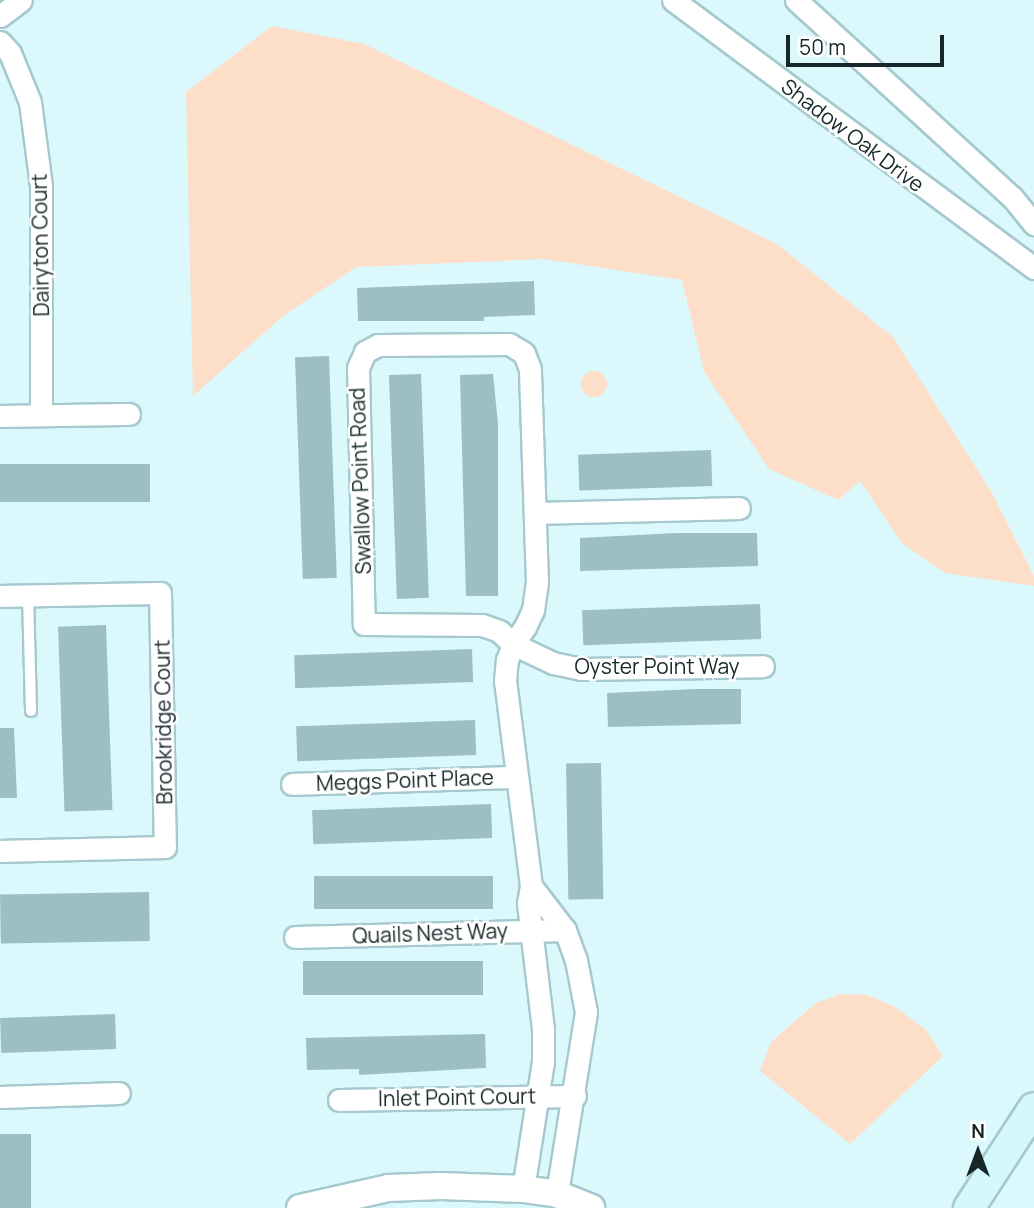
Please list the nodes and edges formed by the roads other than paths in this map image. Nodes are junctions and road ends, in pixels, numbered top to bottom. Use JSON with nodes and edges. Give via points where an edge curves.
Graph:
{"nodes":[{"id":1,"x":21,"y":0,"type":"edge"},
{"id":2,"x":673,"y":0,"type":"edge"},
{"id":3,"x":796,"y":0,"type":"edge"},
{"id":4,"x":0,"y":16,"type":"edge"},
{"id":5,"x":0,"y":42,"type":"edge"},
{"id":6,"x":1034,"y":224,"type":"edge"},
{"id":7,"x":1034,"y":268,"type":"edge"},
{"id":8,"x":129,"y":414,"type":"dead end"},
{"id":9,"x":41,"y":415,"type":"junction"},
{"id":10,"x":0,"y":416,"type":"edge"},
{"id":11,"x":739,"y":508,"type":"dead end"},
{"id":12,"x":535,"y":513,"type":"junction"},
{"id":13,"x":0,"y":596,"type":"edge"},
{"id":14,"x":29,"y":596,"type":"junction"},
{"id":15,"x":513,"y":645,"type":"junction"},
{"id":16,"x":763,"y":666,"type":"dead end"},
{"id":17,"x":31,"y":711,"type":"dead end"},
{"id":18,"x":517,"y":777,"type":"junction"},
{"id":19,"x":292,"y":784,"type":"dead end"},
{"id":20,"x":0,"y":850,"type":"edge"},
{"id":21,"x":531,"y":886,"type":"junction"},
{"id":22,"x":531,"y":930,"type":"junction"},
{"id":23,"x":565,"y":930,"type":"junction"},
{"id":24,"x":295,"y":937,"type":"dead end"},
{"id":25,"x":119,"y":1093,"type":"dead end"},
{"id":26,"x":539,"y":1094,"type":"junction"},
{"id":27,"x":575,"y":1096,"type":"junction"},
{"id":28,"x":0,"y":1097,"type":"edge"},
{"id":29,"x":339,"y":1100,"type":"dead end"},
{"id":30,"x":1034,"y":1108,"type":"edge"},
{"id":31,"x":523,"y":1189,"type":"junction"},
{"id":32,"x":557,"y":1195,"type":"junction"},
{"id":33,"x":300,"y":1208,"type":"edge"},
{"id":34,"x":591,"y":1208,"type":"edge"},
{"id":35,"x":969,"y":1208,"type":"edge"}],
"edges":[{"from":1,"to":4,"type":"street"},
{"from":2,"to":7,"type":"street","name":"Shadow Oak Drive"},
{"from":3,"to":6,"type":"street","via":[[1012,197]]},
{"from":5,"to":9,"type":"street","name":"Dairyton Court","via":[[10,53],[30,103],[41,186]]},
{"from":8,"to":9,"type":"street"},
{"from":9,"to":10,"type":"street"},
{"from":11,"to":12,"type":"street"},
{"from":12,"to":15,"type":"street","name":"Swallow Point Road","via":[[533,610]]},
{"from":12,"to":15,"type":"street","name":"Swallow Point Road","via":[[530,369],[524,353],[509,344],[378,345],[365,352],[358,368],[364,624],[482,625],[499,631]]},
{"from":13,"to":14,"type":"street","name":"Brookridge Court"},
{"from":14,"to":17,"type":"lane"},
{"from":14,"to":20,"type":"street","name":"Brookridge Court","via":[[160,593],[165,847]]},
{"from":15,"to":16,"type":"street","name":"Oyster Point Way","via":[[553,663],[581,669]]},
{"from":15,"to":18,"type":"street","name":"Swallow Point Road","via":[[505,681]]},
{"from":18,"to":19,"type":"street","name":"Meggs Point Place"},
{"from":18,"to":21,"type":"street","name":"Swallow Point Road"},
{"from":21,"to":22,"type":"street","name":"Swallow Point Road"},
{"from":21,"to":23,"type":"street"},
{"from":22,"to":23,"type":"street","name":"Quails Nest Way"},
{"from":22,"to":24,"type":"street","name":"Quails Nest Way"},
{"from":22,"to":26,"type":"street","name":"Swallow Point Road","via":[[543,1029]]},
{"from":23,"to":27,"type":"street","via":[[586,1012]]},
{"from":25,"to":28,"type":"street"},
{"from":26,"to":27,"type":"street","name":"Inlet Point Court"},
{"from":26,"to":29,"type":"street","name":"Inlet Point Court"},
{"from":26,"to":31,"type":"street","name":"Swallow Point Road"},
{"from":27,"to":32,"type":"street"},
{"from":30,"to":35,"type":"main road"},
{"from":31,"to":32,"type":"street"},
{"from":31,"to":33,"type":"street","via":[[388,1188]]},
{"from":32,"to":34,"type":"street"}]}
